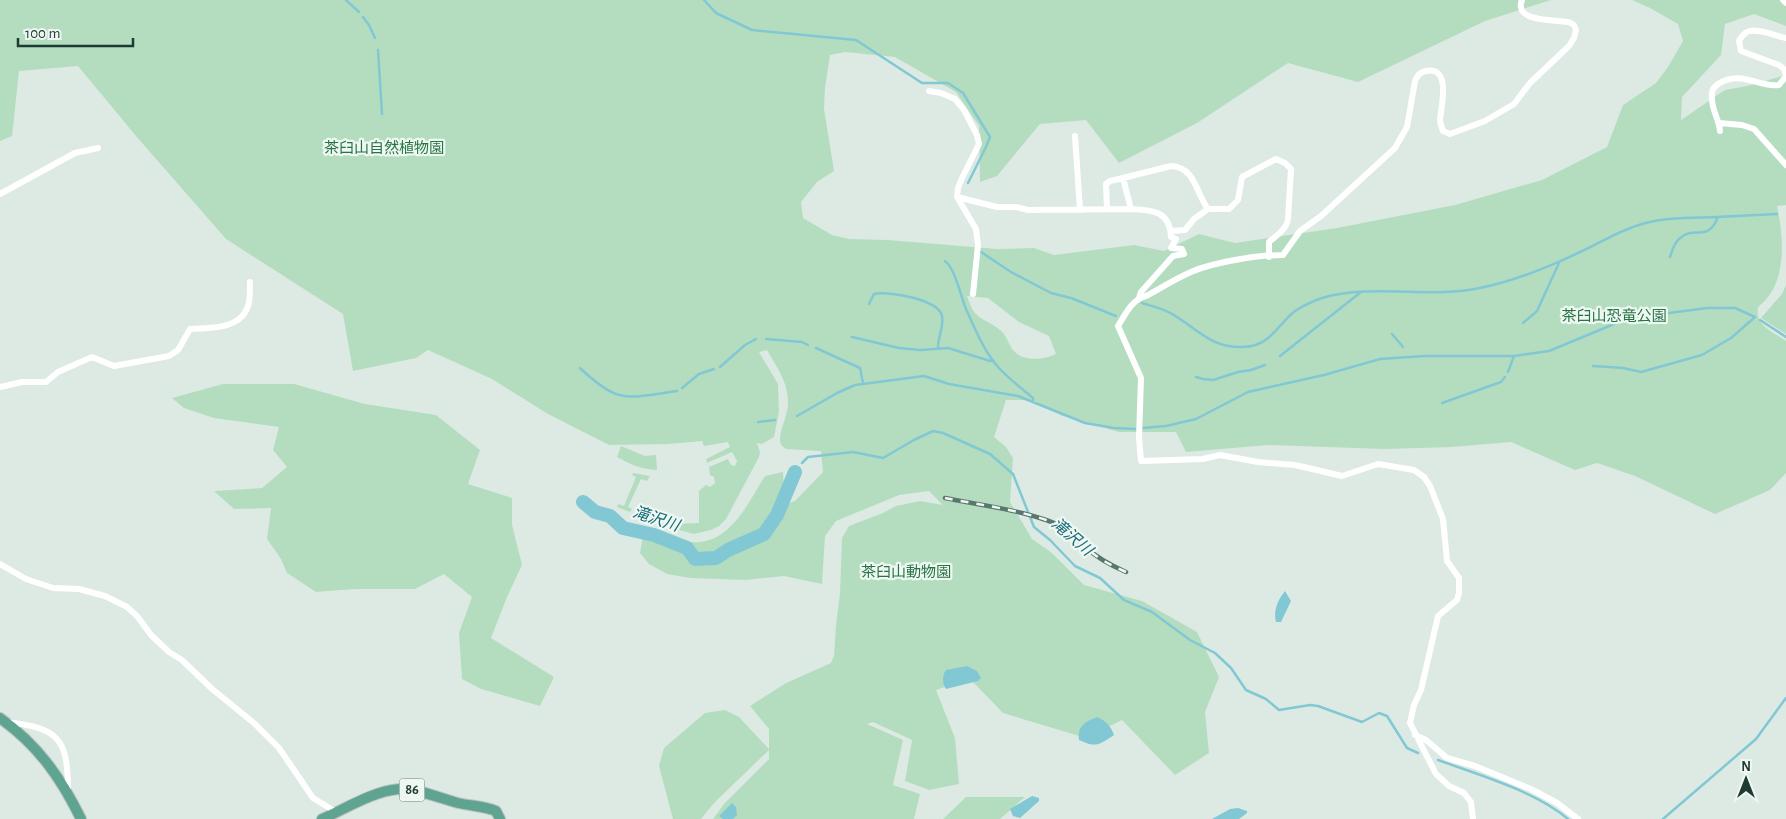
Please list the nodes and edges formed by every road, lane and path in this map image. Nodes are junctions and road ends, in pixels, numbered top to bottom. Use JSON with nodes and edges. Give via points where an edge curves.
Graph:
{"nodes":[{"id":1,"x":1522,"y":0,"type":"edge"},
{"id":2,"x":1783,"y":0,"type":"edge"},
{"id":3,"x":1786,"y":3,"type":"edge"},
{"id":4,"x":1786,"y":38,"type":"edge"},
{"id":5,"x":1786,"y":76,"type":"edge"},
{"id":6,"x":929,"y":91,"type":"dead end"},
{"id":7,"x":1719,"y":123,"type":"junction"},
{"id":8,"x":1720,"y":131,"type":"dead end"},
{"id":9,"x":1075,"y":136,"type":"dead end"},
{"id":10,"x":98,"y":148,"type":"dead end"},
{"id":11,"x":1786,"y":165,"type":"edge"},
{"id":12,"x":1123,"y":178,"type":"junction"},
{"id":13,"x":0,"y":194,"type":"edge"},
{"id":14,"x":957,"y":197,"type":"junction"},
{"id":15,"x":1107,"y":209,"type":"junction"},
{"id":16,"x":1131,"y":209,"type":"junction"},
{"id":17,"x":1208,"y":209,"type":"junction"},
{"id":18,"x":1080,"y":210,"type":"junction"},
{"id":19,"x":1171,"y":230,"type":"junction"},
{"id":20,"x":1269,"y":257,"type":"junction"},
{"id":21,"x":250,"y":282,"type":"dead end"},
{"id":22,"x":972,"y":294,"type":"dead end"},
{"id":23,"x":1139,"y":298,"type":"junction"},
{"id":24,"x":0,"y":387,"type":"edge"},
{"id":25,"x":0,"y":564,"type":"edge"},
{"id":26,"x":3,"y":720,"type":"edge"},
{"id":27,"x":1415,"y":735,"type":"junction"},
{"id":28,"x":68,"y":794,"type":"junction"},
{"id":29,"x":336,"y":812,"type":"junction"},
{"id":30,"x":81,"y":819,"type":"edge"},
{"id":31,"x":322,"y":819,"type":"edge"},
{"id":32,"x":500,"y":819,"type":"edge"},
{"id":33,"x":1473,"y":819,"type":"edge"},
{"id":34,"x":1578,"y":819,"type":"edge"}],
"edges":[{"from":1,"to":20,"type":"street","via":[[1521,10],[1525,15],[1569,22],[1576,30],[1569,46],[1530,83],[1514,104],[1485,121],[1450,134],[1443,131],[1440,122],[1444,90],[1441,79],[1435,72],[1423,72],[1415,81],[1407,127],[1396,148],[1300,231],[1283,255]]},
{"from":2,"to":3,"type":"street"},
{"from":4,"to":5,"type":"street","via":[[1749,31],[1739,41],[1741,51],[1779,65]]},
{"from":5,"to":7,"type":"street","via":[[1779,85],[1772,86],[1747,78],[1723,81],[1715,86],[1712,106]]},
{"from":6,"to":14,"type":"street","via":[[956,100],[977,135],[979,144],[962,178]]},
{"from":7,"to":8,"type":"street"},
{"from":7,"to":11,"type":"street","via":[[1754,129]]},
{"from":9,"to":18,"type":"street"},
{"from":10,"to":13,"type":"street","via":[[75,154]]},
{"from":12,"to":15,"type":"street","via":[[1106,184]]},
{"from":12,"to":16,"type":"street"},
{"from":12,"to":17,"type":"street","via":[[1178,166],[1194,180]]},
{"from":14,"to":18,"type":"street","via":[[997,207]]},
{"from":14,"to":22,"type":"street","via":[[976,229],[978,245]]},
{"from":15,"to":16,"type":"street"},
{"from":15,"to":18,"type":"street"},
{"from":16,"to":19,"type":"street","via":[[1159,212]]},
{"from":17,"to":19,"type":"street","via":[[1185,230]]},
{"from":17,"to":20,"type":"street","via":[[1229,209],[1238,200],[1242,177],[1276,159],[1285,163],[1291,169],[1288,224],[1269,242]]},
{"from":19,"to":23,"type":"street","via":[[1172,237],[1176,239],[1171,248],[1182,249],[1184,254],[1173,256]]},
{"from":20,"to":23,"type":"street","via":[[1200,268]]},
{"from":21,"to":24,"type":"street","via":[[249,304],[242,317],[227,326],[190,329],[178,350],[170,356],[114,366],[92,357],[58,372],[46,382],[22,382]]},
{"from":23,"to":27,"type":"street","via":[[1118,326],[1141,378],[1141,461],[1203,459],[1220,455],[1295,465],[1342,476],[1378,464],[1414,470],[1430,486],[1443,520],[1447,561],[1459,578],[1459,593],[1457,600],[1438,616],[1435,623],[1420,690],[1411,714],[1410,723]]},
{"from":25,"to":29,"type":"street","via":[[26,580],[105,596],[127,607],[169,652],[182,660],[279,748],[313,798]]},
{"from":26,"to":28,"type":"main road","via":[[28,740]]},
{"from":26,"to":28,"type":"street","via":[[43,728],[59,740],[68,774]]},
{"from":27,"to":33,"type":"street","via":[[1436,774],[1464,793],[1471,802]]},
{"from":27,"to":34,"type":"street","via":[[1447,758],[1532,789]]},
{"from":28,"to":30,"type":"main road"},
{"from":29,"to":31,"type":"main road","number":"86"},
{"from":29,"to":32,"type":"main road","number":"86","via":[[384,792],[401,789],[491,808]]}]}
